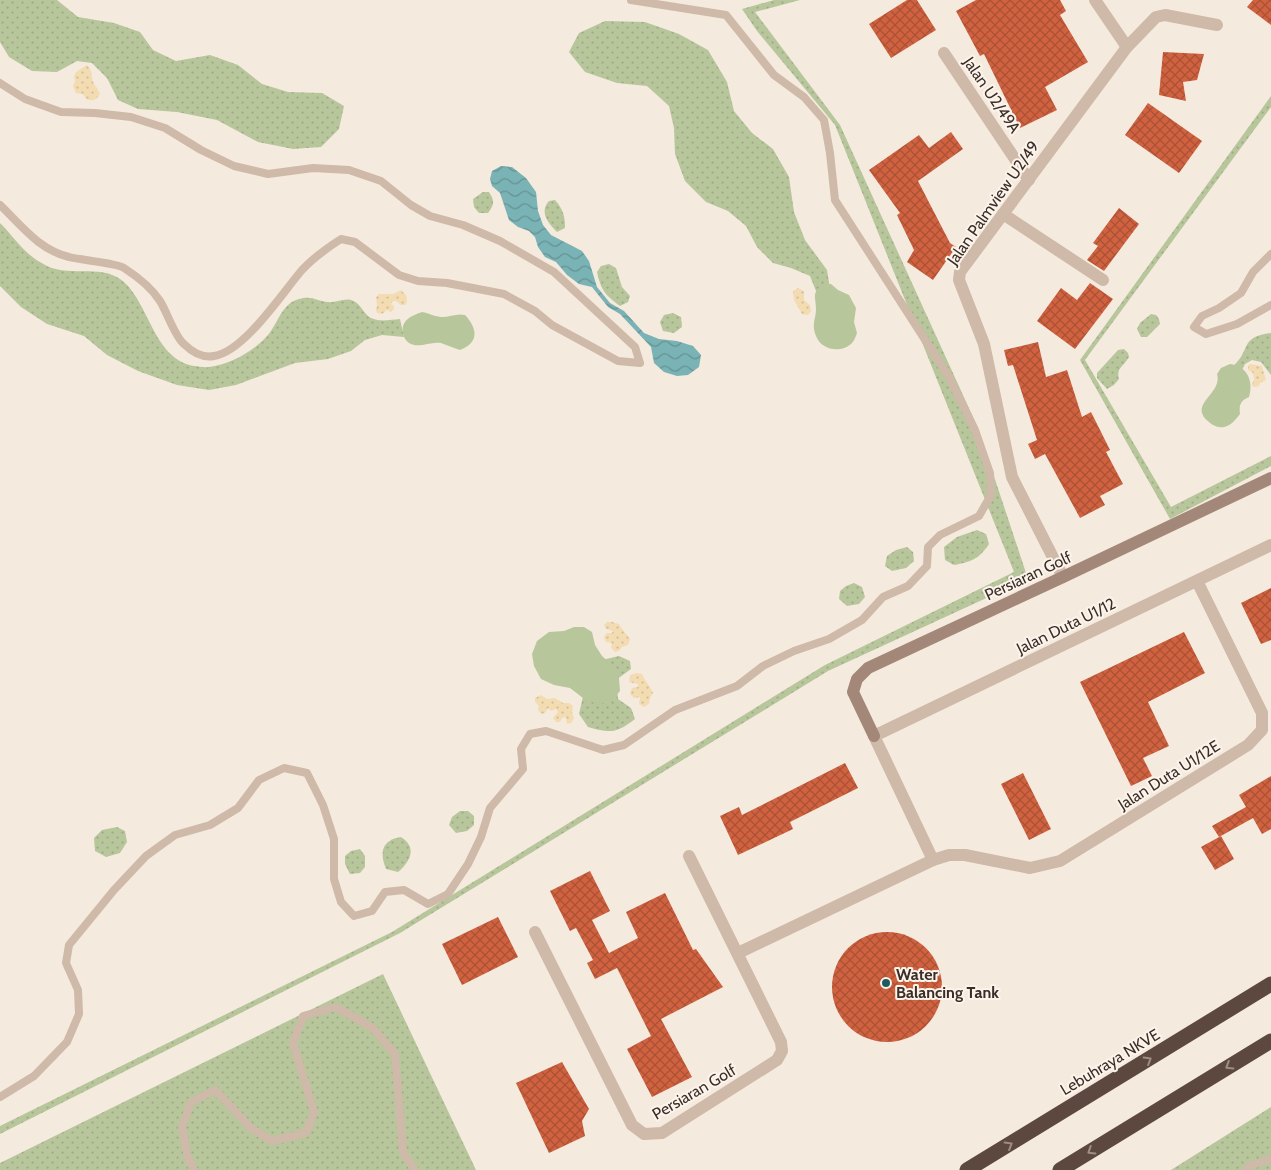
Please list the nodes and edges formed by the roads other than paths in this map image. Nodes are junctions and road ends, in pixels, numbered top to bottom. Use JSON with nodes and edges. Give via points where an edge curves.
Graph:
{"nodes":[{"id":1,"x":631,"y":0,"type":"edge"},
{"id":2,"x":1095,"y":0,"type":"edge"},
{"id":3,"x":1217,"y":25,"type":"dead end"},
{"id":4,"x":1128,"y":47,"type":"junction"},
{"id":5,"x":944,"y":53,"type":"dead end"},
{"id":6,"x":0,"y":83,"type":"edge"},
{"id":7,"x":1029,"y":180,"type":"junction"},
{"id":8,"x":0,"y":205,"type":"edge"},
{"id":9,"x":1003,"y":214,"type":"junction"},
{"id":10,"x":1271,"y":254,"type":"edge"},
{"id":11,"x":1103,"y":280,"type":"dead end"},
{"id":12,"x":1271,"y":305,"type":"edge"},
{"id":13,"x":1271,"y":478,"type":"edge"},
{"id":14,"x":1271,"y":545,"type":"edge"},
{"id":15,"x":1063,"y":577,"type":"junction"},
{"id":16,"x":1197,"y":581,"type":"junction"},
{"id":17,"x":874,"y":736,"type":"junction"},
{"id":18,"x":688,"y":856,"type":"dead end"},
{"id":19,"x":933,"y":860,"type":"junction"},
{"id":20,"x":535,"y":932,"type":"dead end"},
{"id":21,"x":738,"y":953,"type":"junction"},
{"id":22,"x":1271,"y":984,"type":"edge"},
{"id":23,"x":1271,"y":1041,"type":"edge"},
{"id":24,"x":0,"y":1097,"type":"edge"},
{"id":25,"x":1271,"y":1159,"type":"edge"},
{"id":26,"x":194,"y":1170,"type":"edge"},
{"id":27,"x":415,"y":1170,"type":"edge"},
{"id":28,"x":968,"y":1170,"type":"edge"},
{"id":29,"x":1060,"y":1170,"type":"edge"},
{"id":30,"x":1246,"y":1170,"type":"edge"}],
"edges":[{"from":1,"to":24,"type":"lane","via":[[726,15],[774,75],[804,96],[824,120],[835,200],[949,377],[975,430],[990,472],[990,495],[979,516],[940,534],[928,548],[926,566],[908,586],[883,597],[862,620],[829,639],[763,666],[737,686],[675,710],[624,746],[603,750],[546,731],[530,734],[521,749],[523,768],[490,808],[468,864],[448,894],[428,904],[404,890],[385,892],[372,912],[354,916],[341,902],[334,879],[334,838],[323,805],[307,773],[284,768],[259,780],[238,808],[210,825],[175,834],[146,856],[90,918],[69,945],[66,964],[78,990],[79,1014],[66,1042],[34,1076]]},
{"from":2,"to":4,"type":"street"},
{"from":3,"to":4,"type":"street","name":"Jalan Palmview U2/49","via":[[1166,15],[1156,17]]},
{"from":4,"to":7,"type":"street","name":"Jalan Palmview U2/49"},
{"from":5,"to":7,"type":"street","name":"Jalan U2/49A"},
{"from":6,"to":8,"type":"lane","via":[[25,99],[61,112],[131,117],[165,128],[234,166],[268,174],[313,168],[349,170],[381,181],[430,216],[464,225],[554,272],[636,347],[640,363],[618,361],[504,294],[418,281],[399,275],[355,242],[341,239],[322,251],[303,270],[260,323],[231,349],[215,356],[201,356],[182,344],[160,301],[148,286],[122,266],[66,256],[40,245]]},
{"from":7,"to":9,"type":"street","name":"Jalan Palmview U2/49"},
{"from":9,"to":11,"type":"street"},
{"from":9,"to":15,"type":"street","name":"Jalan Palmview U2/49","via":[[960,272],[959,280],[984,344],[1012,477]]},
{"from":10,"to":12,"type":"lane","via":[[1253,272],[1241,293],[1202,316],[1194,327],[1206,334],[1237,324]]},
{"from":13,"to":15,"type":"street","name":"Persiaran Golf"},
{"from":14,"to":16,"type":"street","name":"Jalan Duta U1/12"},
{"from":15,"to":17,"type":"street","name":"Persiaran Golf","via":[[868,668],[857,680],[853,692]]},
{"from":16,"to":17,"type":"street","name":"Jalan Duta U1/12"},
{"from":16,"to":19,"type":"street","name":"Jalan Duta U1/12E","via":[[1262,713],[1262,730],[1248,745],[1060,861],[1030,868],[965,855]]},
{"from":17,"to":19,"type":"street"},
{"from":18,"to":21,"type":"street","name":"Persiaran Golf"},
{"from":19,"to":21,"type":"street"},
{"from":20,"to":21,"type":"street","name":"Persiaran Golf","via":[[632,1125],[644,1134],[662,1133],[777,1060],[782,1051],[781,1042]]},
{"from":28,"to":22,"type":"highway","name":"Lebuhraya NKVE","one_way":true},
{"from":23,"to":29,"type":"highway","one_way":true},
{"from":25,"to":30,"type":"lane","via":[[1248,1166]]},
{"from":26,"to":27,"type":"lane","via":[[188,1158],[182,1127],[191,1102],[215,1090],[252,1129],[272,1141],[306,1133],[314,1112],[293,1043],[302,1016],[336,1007],[373,1028],[395,1054],[403,1153]]}]}
